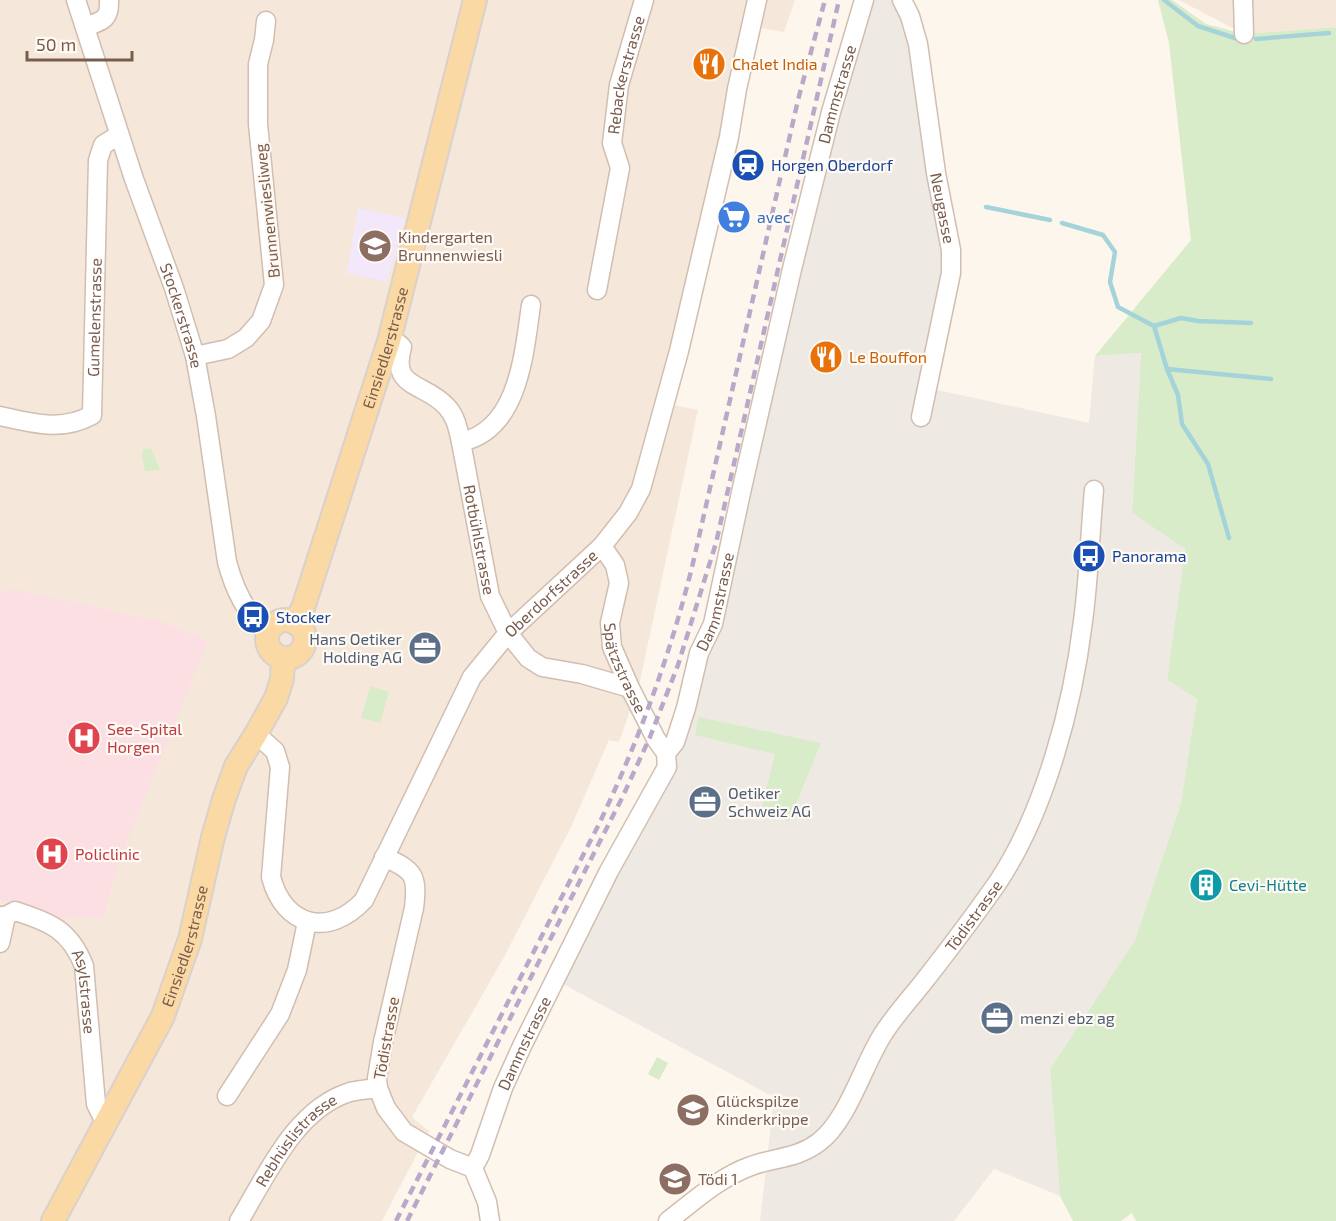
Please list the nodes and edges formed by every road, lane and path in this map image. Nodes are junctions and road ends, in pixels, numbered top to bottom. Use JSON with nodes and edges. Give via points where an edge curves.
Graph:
{"nodes":[{"id":1,"x":76,"y":0,"type":"edge"},
{"id":2,"x":109,"y":0,"type":"edge"},
{"id":3,"x":475,"y":0,"type":"edge"},
{"id":4,"x":644,"y":0,"type":"edge"},
{"id":5,"x":757,"y":0,"type":"edge"},
{"id":6,"x":864,"y":0,"type":"edge"},
{"id":7,"x":902,"y":0,"type":"edge"},
{"id":8,"x":1243,"y":0,"type":"edge"},
{"id":9,"x":266,"y":21,"type":"dead end"},
{"id":10,"x":85,"y":27,"type":"junction"},
{"id":11,"x":1244,"y":34,"type":"dead end"},
{"id":12,"x":119,"y":135,"type":"junction"},
{"id":13,"x":597,"y":290,"type":"dead end"},
{"id":14,"x":531,"y":305,"type":"dead end"},
{"id":15,"x":389,"y":341,"type":"junction"},
{"id":16,"x":195,"y":356,"type":"junction"},
{"id":17,"x":0,"y":416,"type":"edge"},
{"id":18,"x":921,"y":417,"type":"dead end"},
{"id":19,"x":461,"y":442,"type":"junction"},
{"id":20,"x":1094,"y":490,"type":"dead end"},
{"id":21,"x":602,"y":546,"type":"junction"},
{"id":22,"x":295,"y":622,"type":"junction"},
{"id":23,"x":268,"y":633,"type":"junction"},
{"id":24,"x":508,"y":633,"type":"junction"},
{"id":25,"x":284,"y":658,"type":"junction"},
{"id":26,"x":632,"y":693,"type":"junction"},
{"id":27,"x":256,"y":734,"type":"junction"},
{"id":28,"x":661,"y":746,"type":"junction"},
{"id":29,"x":384,"y":857,"type":"junction"},
{"id":30,"x":3,"y":916,"type":"edge"},
{"id":31,"x":307,"y":922,"type":"junction"},
{"id":32,"x":0,"y":943,"type":"edge"},
{"id":33,"x":378,"y":1088,"type":"junction"},
{"id":34,"x":227,"y":1095,"type":"dead end"},
{"id":35,"x":108,"y":1119,"type":"junction"},
{"id":36,"x":473,"y":1168,"type":"junction"},
{"id":37,"x":53,"y":1221,"type":"edge"},
{"id":38,"x":239,"y":1221,"type":"edge"},
{"id":39,"x":490,"y":1221,"type":"edge"},
{"id":40,"x":668,"y":1221,"type":"edge"}],
"edges":[{"from":1,"to":10,"type":"street","name":"Stockerstrasse"},
{"from":2,"to":10,"type":"street","via":[[107,17]]},
{"from":3,"to":15,"type":"main road","name":"Einsiedlerstrasse"},
{"from":4,"to":13,"type":"street","name":"Rebackerstrasse","via":[[620,85],[612,143],[620,168]]},
{"from":5,"to":21,"type":"street","name":"Oberdorfstrasse","via":[[680,351],[649,464],[628,513]]},
{"from":6,"to":28,"type":"street","name":"Dammstrasse","via":[[792,269],[713,624],[699,653],[675,742]]},
{"from":7,"to":18,"type":"street","name":"Neugasse","via":[[918,45],[951,250],[951,273]]},
{"from":8,"to":11,"type":"street"},
{"from":9,"to":16,"type":"street","name":"Brunnenwiesliweg","via":[[258,64],[258,124],[274,285],[261,321],[246,338],[228,349]]},
{"from":10,"to":12,"type":"street","name":"Stockerstrasse"},
{"from":12,"to":16,"type":"street","name":"Stockerstrasse"},
{"from":12,"to":17,"type":"street","name":"Gumelenstrasse","via":[[104,145],[98,160],[92,415],[72,424],[43,425]]},
{"from":14,"to":19,"type":"street","via":[[516,385],[508,404],[486,431]]},
{"from":15,"to":19,"type":"street","name":"Rotbühlstrasse","via":[[402,347],[400,373],[446,406],[455,418]]},
{"from":15,"to":22,"type":"main road","name":"Einsiedlerstrasse","via":[[303,608]]},
{"from":16,"to":23,"type":"street","name":"Stockerstrasse","via":[[233,585],[253,618]]},
{"from":19,"to":24,"type":"street","name":"Rotbühlstrasse","via":[[490,596]]},
{"from":20,"to":40,"type":"street","name":"Tödistrasse","via":[[1084,620],[1074,682],[1061,734],[1031,819],[999,880],[884,1032],[836,1124],[820,1142],[793,1157],[740,1171]]},
{"from":21,"to":24,"type":"street","name":"Oberdorfstrasse"},
{"from":21,"to":26,"type":"street","name":"Spätzstrasse","via":[[615,565],[620,583],[610,623],[612,647]]},
{"from":22,"to":23,"type":"main road","via":[[279,621]]},
{"from":22,"to":25,"type":"main road","via":[[303,631],[305,642],[300,653]]},
{"from":23,"to":25,"type":"main road","via":[[268,646]]},
{"from":24,"to":26,"type":"street","name":"Rotbühlstrasse","via":[[528,658],[542,667],[582,674]]},
{"from":24,"to":29,"type":"street","name":"Oberdorfstrasse","via":[[472,676]]},
{"from":25,"to":27,"type":"main road","name":"Einsiedlerstrasse","via":[[282,683]]},
{"from":26,"to":28,"type":"street","name":"Spätzstrasse"},
{"from":27,"to":31,"type":"street","via":[[275,751],[280,768],[271,877],[274,891],[282,905]]},
{"from":27,"to":35,"type":"main road","name":"Einsiedlerstrasse","via":[[236,766],[224,799],[190,939],[163,1016]]},
{"from":28,"to":36,"type":"street","name":"Dammstrasse","via":[[667,767],[609,871],[522,1046]]},
{"from":29,"to":31,"type":"street","name":"Oberdorfstrasse","via":[[364,900],[354,911],[324,923]]},
{"from":29,"to":33,"type":"street","name":"Tödistrasse","via":[[411,873],[417,887],[383,1042]]},
{"from":30,"to":32,"type":"street"},
{"from":30,"to":35,"type":"street","name":"Asylstrasse","via":[[15,911],[54,925],[78,951],[84,966],[96,1104]]},
{"from":31,"to":34,"type":"street","via":[[297,970],[280,1014]]},
{"from":33,"to":36,"type":"street","name":"Tödistrasse","via":[[386,1108],[404,1132]]},
{"from":33,"to":38,"type":"street","name":"Rebhüslistrasse","via":[[350,1092],[306,1118],[291,1135]]},
{"from":35,"to":37,"type":"main road","name":"Einsiedlerstrasse"},
{"from":36,"to":39,"type":"street"}]}
